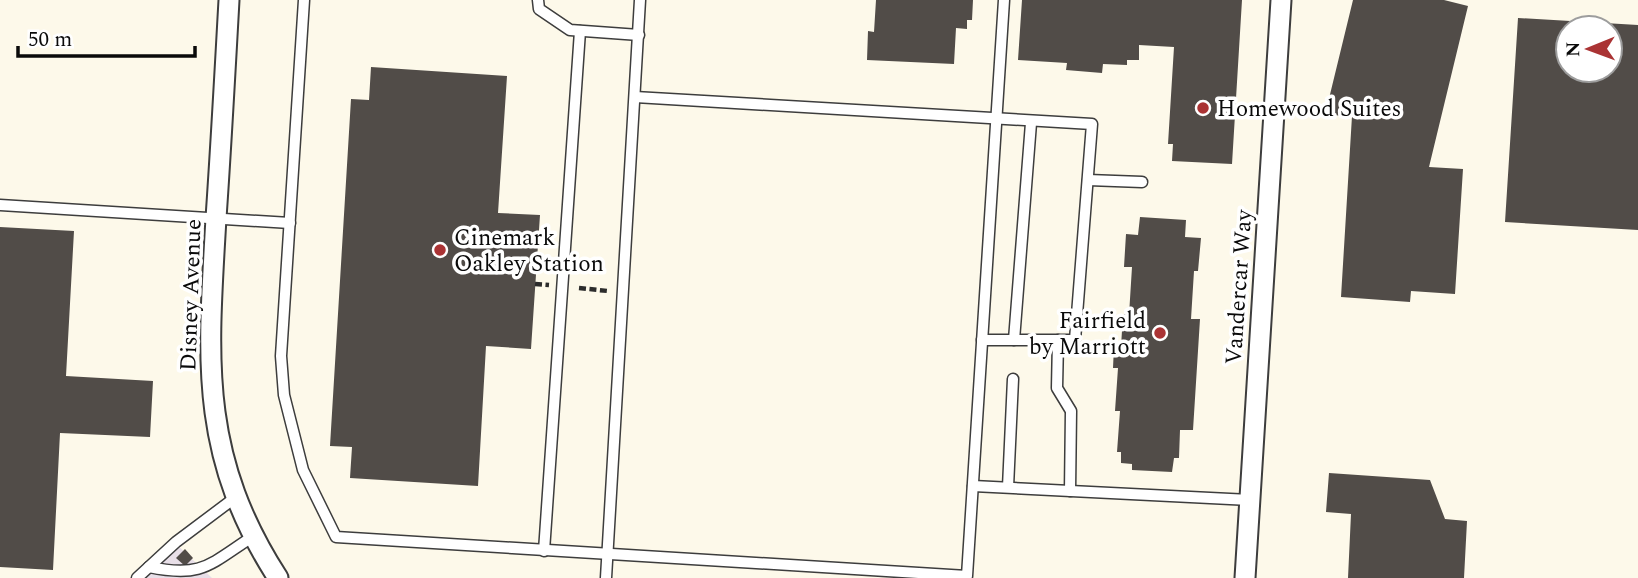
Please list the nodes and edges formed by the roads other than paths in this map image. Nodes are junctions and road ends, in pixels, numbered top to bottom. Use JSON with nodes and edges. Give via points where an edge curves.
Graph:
{"nodes":[{"id":1,"x":229,"y":0,"type":"edge"},
{"id":2,"x":304,"y":0,"type":"edge"},
{"id":3,"x":538,"y":0,"type":"edge"},
{"id":4,"x":640,"y":0,"type":"edge"},
{"id":5,"x":1004,"y":0,"type":"edge"},
{"id":6,"x":1281,"y":0,"type":"edge"},
{"id":7,"x":580,"y":31,"type":"junction"},
{"id":8,"x":639,"y":35,"type":"junction"},
{"id":9,"x":635,"y":97,"type":"junction"},
{"id":10,"x":996,"y":121,"type":"junction"},
{"id":11,"x":1031,"y":123,"type":"junction"},
{"id":12,"x":1088,"y":180,"type":"junction"},
{"id":13,"x":1142,"y":182,"type":"dead end"},
{"id":14,"x":0,"y":205,"type":"edge"},
{"id":15,"x":216,"y":218,"type":"junction"},
{"id":16,"x":290,"y":223,"type":"junction"},
{"id":17,"x":982,"y":340,"type":"junction"},
{"id":18,"x":1014,"y":340,"type":"junction"},
{"id":19,"x":1058,"y":340,"type":"junction"},
{"id":20,"x":1013,"y":379,"type":"dead end"},
{"id":21,"x":973,"y":486,"type":"junction"},
{"id":22,"x":1008,"y":488,"type":"junction"},
{"id":23,"x":1070,"y":491,"type":"junction"},
{"id":24,"x":236,"y":497,"type":"junction"},
{"id":25,"x":1250,"y":500,"type":"junction"},
{"id":26,"x":252,"y":537,"type":"junction"},
{"id":27,"x":544,"y":551,"type":"junction"},
{"id":28,"x":607,"y":555,"type":"junction"},
{"id":29,"x":150,"y":573,"type":"edge"},
{"id":30,"x":137,"y":578,"type":"edge"},
{"id":31,"x":278,"y":578,"type":"edge"},
{"id":32,"x":606,"y":578,"type":"edge"},
{"id":33,"x":1245,"y":578,"type":"edge"}],
"edges":[{"from":1,"to":15,"type":"street","name":"Disney Avenue"},
{"from":2,"to":16,"type":"lane"},
{"from":3,"to":7,"type":"lane","via":[[539,9],[570,30]]},
{"from":4,"to":8,"type":"lane"},
{"from":5,"to":10,"type":"lane"},
{"from":6,"to":25,"type":"street","name":"Vandercar Way"},
{"from":7,"to":8,"type":"lane"},
{"from":7,"to":27,"type":"lane"},
{"from":8,"to":9,"type":"lane"},
{"from":9,"to":10,"type":"lane"},
{"from":9,"to":28,"type":"lane"},
{"from":10,"to":11,"type":"lane"},
{"from":10,"to":17,"type":"lane"},
{"from":11,"to":12,"type":"lane","via":[[1092,124]]},
{"from":11,"to":18,"type":"lane"},
{"from":12,"to":13,"type":"lane"},
{"from":12,"to":19,"type":"lane","via":[[1075,340]]},
{"from":14,"to":15,"type":"lane"},
{"from":15,"to":16,"type":"lane"},
{"from":15,"to":24,"type":"street","name":"Disney Avenue","via":[[208,345],[215,424]]},
{"from":16,"to":27,"type":"lane","via":[[281,356],[284,395],[303,470],[336,537]]},
{"from":17,"to":18,"type":"lane"},
{"from":17,"to":21,"type":"lane"},
{"from":18,"to":19,"type":"lane"},
{"from":19,"to":23,"type":"lane","via":[[1057,388],[1071,411]]},
{"from":20,"to":22,"type":"lane"},
{"from":21,"to":22,"type":"lane"},
{"from":21,"to":28,"type":"lane","via":[[967,576]]},
{"from":22,"to":23,"type":"lane"},
{"from":23,"to":25,"type":"lane"},
{"from":24,"to":26,"type":"street","name":"Disney Avenue"},
{"from":24,"to":29,"type":"lane","via":[[168,551]]},
{"from":25,"to":33,"type":"street","name":"Vandercar Way"},
{"from":26,"to":29,"type":"lane","via":[[196,573]]},
{"from":26,"to":31,"type":"street","name":"Disney Avenue"},
{"from":27,"to":28,"type":"lane"},
{"from":28,"to":32,"type":"lane"},
{"from":29,"to":30,"type":"lane"}]}
